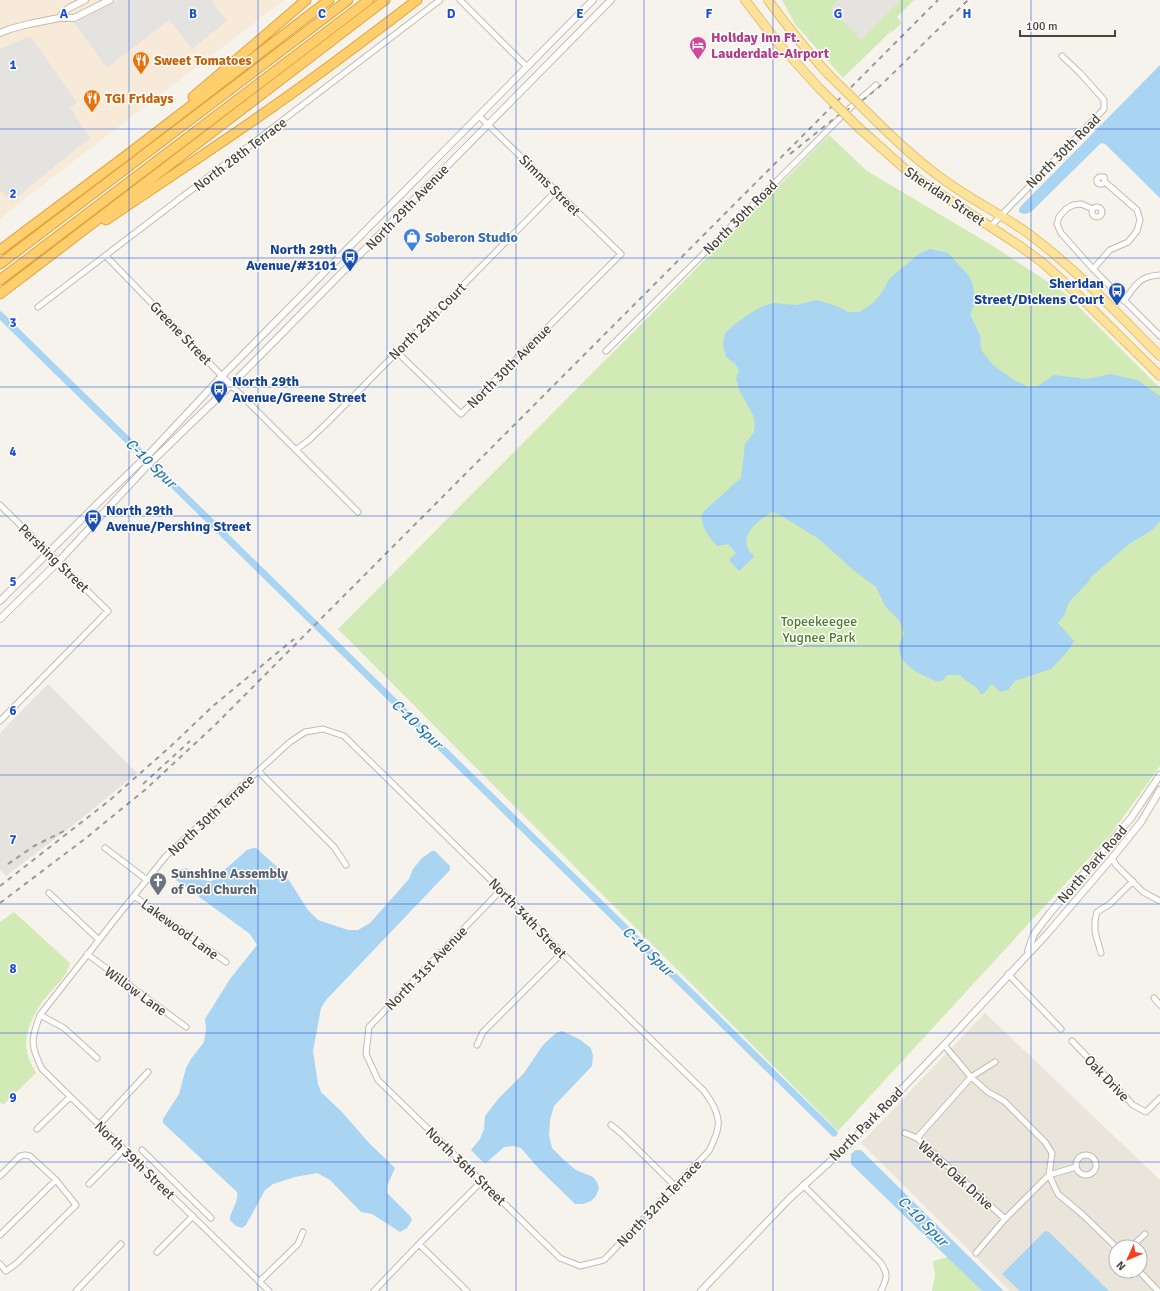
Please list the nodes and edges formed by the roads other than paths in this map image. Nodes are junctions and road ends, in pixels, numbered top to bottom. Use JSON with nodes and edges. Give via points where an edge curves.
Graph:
{"nodes":[{"id":1,"x":86,"y":0,"type":"edge"},
{"id":2,"x":110,"y":0,"type":"edge"},
{"id":3,"x":306,"y":0,"type":"edge"},
{"id":4,"x":329,"y":0,"type":"edge"},
{"id":5,"x":348,"y":0,"type":"edge"},
{"id":6,"x":369,"y":0,"type":"edge"},
{"id":7,"x":385,"y":0,"type":"edge"},
{"id":8,"x":417,"y":0,"type":"edge"},
{"id":9,"x":440,"y":0,"type":"edge"},
{"id":10,"x":460,"y":0,"type":"edge"},
{"id":11,"x":593,"y":0,"type":"edge"},
{"id":12,"x":611,"y":0,"type":"edge"},
{"id":13,"x":745,"y":0,"type":"edge"},
{"id":14,"x":768,"y":0,"type":"edge"},
{"id":15,"x":60,"y":18,"type":"junction"},
{"id":16,"x":0,"y":33,"type":"edge"},
{"id":17,"x":1062,"y":56,"type":"dead end"},
{"id":18,"x":527,"y":67,"type":"junction"},
{"id":19,"x":876,"y":85,"type":"dead end"},
{"id":20,"x":479,"y":116,"type":"junction"},
{"id":21,"x":488,"y":124,"type":"junction"},
{"id":22,"x":127,"y":154,"type":"junction"},
{"id":23,"x":1105,"y":182,"type":"dead end"},
{"id":24,"x":556,"y":191,"type":"junction"},
{"id":25,"x":1093,"y":209,"type":"dead end"},
{"id":26,"x":1000,"y":216,"type":"junction"},
{"id":27,"x":990,"y":227,"type":"junction"},
{"id":28,"x":81,"y":231,"type":"junction"},
{"id":29,"x":0,"y":250,"type":"edge"},
{"id":30,"x":621,"y":254,"type":"joint"},
{"id":31,"x":106,"y":256,"type":"junction"},
{"id":32,"x":0,"y":264,"type":"edge"},
{"id":33,"x":1093,"y":269,"type":"junction"},
{"id":34,"x":1160,"y":275,"type":"edge"},
{"id":35,"x":0,"y":280,"type":"edge"},
{"id":36,"x":1,"y":293,"type":"edge"},
{"id":37,"x":1124,"y":301,"type":"junction"},
{"id":38,"x":38,"y":307,"type":"dead end"},
{"id":39,"x":1160,"y":336,"type":"edge"},
{"id":40,"x":606,"y":351,"type":"dead end"},
{"id":41,"x":397,"y":352,"type":"junction"},
{"id":42,"x":1160,"y":356,"type":"edge"},
{"id":43,"x":222,"y":376,"type":"junction"},
{"id":44,"x":1160,"y":376,"type":"edge"},
{"id":45,"x":231,"y":385,"type":"junction"},
{"id":46,"x":296,"y":449,"type":"junction"},
{"id":47,"x":0,"y":505,"type":"edge"},
{"id":48,"x":358,"y":512,"type":"dead end"},
{"id":49,"x":48,"y":553,"type":"junction"},
{"id":50,"x":58,"y":562,"type":"junction"},
{"id":51,"x":0,"y":602,"type":"edge"},
{"id":52,"x":0,"y":619,"type":"edge"},
{"id":53,"x":0,"y":722,"type":"edge"},
{"id":54,"x":323,"y":729,"type":"joint"},
{"id":55,"x":258,"y":771,"type":"junction"},
{"id":56,"x":1160,"y":775,"type":"edge"},
{"id":57,"x":1153,"y":786,"type":"junction"},
{"id":58,"x":1160,"y":791,"type":"edge"},
{"id":59,"x":105,"y":848,"type":"dead end"},
{"id":60,"x":1112,"y":858,"type":"junction"},
{"id":61,"x":346,"y":865,"type":"dead end"},
{"id":62,"x":147,"y":880,"type":"junction"},
{"id":63,"x":1134,"y":881,"type":"junction"},
{"id":64,"x":502,"y":890,"type":"junction"},
{"id":65,"x":49,"y":893,"type":"dead end"},
{"id":66,"x":134,"y":896,"type":"junction"},
{"id":67,"x":1160,"y":901,"type":"edge"},
{"id":68,"x":99,"y":940,"type":"junction"},
{"id":69,"x":562,"y":953,"type":"junction"},
{"id":70,"x":1101,"y":953,"type":"dead end"},
{"id":71,"x":87,"y":954,"type":"junction"},
{"id":72,"x":1027,"y":955,"type":"junction"},
{"id":73,"x":226,"y":962,"type":"dead end"},
{"id":74,"x":1008,"y":974,"type":"junction"},
{"id":75,"x":1154,"y":998,"type":"dead end"},
{"id":76,"x":1160,"y":1005,"type":"edge"},
{"id":77,"x":40,"y":1015,"type":"junction"},
{"id":78,"x":186,"y":1027,"type":"dead end"},
{"id":79,"x":1061,"y":1029,"type":"dead end"},
{"id":80,"x":1072,"y":1041,"type":"dead end"},
{"id":81,"x":477,"y":1045,"type":"dead end"},
{"id":82,"x":944,"y":1045,"type":"junction"},
{"id":83,"x":366,"y":1054,"type":"joint"},
{"id":84,"x":97,"y":1058,"type":"dead end"},
{"id":85,"x":995,"y":1062,"type":"dead end"},
{"id":86,"x":148,"y":1072,"type":"dead end"},
{"id":87,"x":971,"y":1077,"type":"junction"},
{"id":88,"x":70,"y":1097,"type":"junction"},
{"id":89,"x":1160,"y":1098,"type":"edge"},
{"id":90,"x":719,"y":1121,"type":"joint"},
{"id":91,"x":99,"y":1126,"type":"junction"},
{"id":92,"x":610,"y":1126,"type":"dead end"},
{"id":93,"x":37,"y":1129,"type":"dead end"},
{"id":94,"x":905,"y":1133,"type":"dead end"},
{"id":95,"x":917,"y":1138,"type":"junction"},
{"id":96,"x":124,"y":1149,"type":"junction"},
{"id":97,"x":142,"y":1150,"type":"dead end"},
{"id":98,"x":1076,"y":1167,"type":"junction"},
{"id":99,"x":1049,"y":1175,"type":"junction"},
{"id":100,"x":0,"y":1176,"type":"edge"},
{"id":101,"x":56,"y":1180,"type":"junction"},
{"id":102,"x":172,"y":1181,"type":"junction"},
{"id":103,"x":482,"y":1181,"type":"junction"},
{"id":104,"x":90,"y":1184,"type":"dead end"},
{"id":105,"x":803,"y":1185,"type":"junction"},
{"id":106,"x":675,"y":1186,"type":"junction"},
{"id":107,"x":164,"y":1188,"type":"junction"},
{"id":108,"x":192,"y":1216,"type":"junction"},
{"id":109,"x":211,"y":1218,"type":"dead end"},
{"id":110,"x":1005,"y":1219,"type":"junction"},
{"id":111,"x":303,"y":1232,"type":"dead end"},
{"id":112,"x":1145,"y":1234,"type":"dead end"},
{"id":113,"x":0,"y":1235,"type":"edge"},
{"id":114,"x":1108,"y":1239,"type":"edge"},
{"id":115,"x":1140,"y":1239,"type":"edge"},
{"id":116,"x":121,"y":1244,"type":"dead end"},
{"id":117,"x":419,"y":1244,"type":"junction"},
{"id":118,"x":157,"y":1252,"type":"dead end"},
{"id":119,"x":976,"y":1253,"type":"dead end"},
{"id":120,"x":0,"y":1264,"type":"edge"},
{"id":121,"x":580,"y":1266,"type":"joint"},
{"id":122,"x":1147,"y":1279,"type":"edge"},
{"id":123,"x":260,"y":1282,"type":"junction"},
{"id":124,"x":76,"y":1291,"type":"edge"},
{"id":125,"x":269,"y":1291,"type":"edge"},
{"id":126,"x":374,"y":1291,"type":"edge"},
{"id":127,"x":466,"y":1291,"type":"edge"},
{"id":128,"x":701,"y":1291,"type":"edge"},
{"id":129,"x":881,"y":1291,"type":"edge"},
{"id":130,"x":1158,"y":1291,"type":"edge"}],
"edges":[{"from":1,"to":15,"type":"street","via":[[69,8]]},
{"from":2,"to":15,"type":"street","via":[[74,18]]},
{"from":3,"to":22,"type":"highway"},
{"from":4,"to":22,"type":"highway"},
{"from":5,"to":32,"type":"highway"},
{"from":6,"to":35,"type":"highway"},
{"from":7,"to":28,"type":"highway"},
{"from":8,"to":28,"type":"highway","via":[[275,106],[98,225]]},
{"from":9,"to":31,"type":"street","name":"North 28th Terrace"},
{"from":10,"to":18,"type":"street"},
{"from":11,"to":18,"type":"street","name":"North 29th Avenue"},
{"from":12,"to":21,"type":"street","name":"North 29th Avenue"},
{"from":13,"to":27,"type":"main road","name":"Sheridan Street","bridge":true,"via":[[778,43],[858,127],[925,184]]},
{"from":14,"to":26,"type":"main road","name":"Sheridan Street","bridge":true,"via":[[805,49],[896,141],[933,172]]},
{"from":15,"to":16,"type":"street"},
{"from":17,"to":26,"type":"street","name":"North 30th Road","via":[[1104,100],[1104,109]]},
{"from":18,"to":20,"type":"street","name":"North 29th Avenue"},
{"from":19,"to":40,"type":"street","name":"North 30th Road"},
{"from":20,"to":21,"type":"street","name":"Simms Street"},
{"from":20,"to":43,"type":"street","name":"North 29th Avenue"},
{"from":21,"to":24,"type":"street","name":"Simms Street"},
{"from":21,"to":45,"type":"street","name":"North 29th Avenue"},
{"from":22,"to":29,"type":"highway"},
{"from":23,"to":33,"type":"street","via":[[1137,210],[1140,220],[1137,231],[1128,242],[1110,250]]},
{"from":24,"to":30,"type":"street","name":"Simms Street"},
{"from":24,"to":41,"type":"street","name":"North 29th Court"},
{"from":25,"to":33,"type":"street","via":[[1081,204],[1073,205],[1062,213],[1057,224],[1061,233]]},
{"from":26,"to":27,"type":"street","name":"North 30th Road"},
{"from":26,"to":42,"type":"main road","name":"Sheridan Street","via":[[1052,251]]},
{"from":27,"to":44,"type":"main road","name":"Sheridan Street","via":[[1043,262]]},
{"from":28,"to":36,"type":"highway"},
{"from":30,"to":41,"type":"street","name":"North 30th Avenue","via":[[461,414]]},
{"from":31,"to":38,"type":"street","name":"North 28th Terrace"},
{"from":31,"to":43,"type":"street","name":"Greene Street"},
{"from":33,"to":37,"type":"street"},
{"from":34,"to":37,"type":"street","via":[[1141,280]]},
{"from":37,"to":39,"type":"street"},
{"from":41,"to":46,"type":"street","name":"North 29th Court","via":[[309,440]]},
{"from":43,"to":45,"type":"street","name":"Greene Street"},
{"from":43,"to":49,"type":"street","name":"North 29th Avenue","via":[[149,454]]},
{"from":45,"to":46,"type":"street","name":"Greene Street"},
{"from":45,"to":50,"type":"street","name":"North 29th Avenue","via":[[147,466]]},
{"from":46,"to":48,"type":"street","name":"Greene Street"},
{"from":47,"to":49,"type":"street","name":"Pershing Street"},
{"from":49,"to":50,"type":"street","name":"Pershing Street"},
{"from":49,"to":51,"type":"street","name":"North 29th Avenue"},
{"from":50,"to":52,"type":"street","name":"North 29th Avenue"},
{"from":50,"to":53,"type":"street","name":"Pershing Street","via":[[108,611]]},
{"from":54,"to":55,"type":"street","name":"North 30th Terrace","via":[[305,732]]},
{"from":54,"to":64,"type":"street","name":"North 34th Street","via":[[344,736]]},
{"from":55,"to":61,"type":"street","via":[[334,847]]},
{"from":55,"to":62,"type":"street","name":"North 30th Terrace","via":[[166,856]]},
{"from":56,"to":57,"type":"street","name":"North Park Road"},
{"from":57,"to":58,"type":"street"},
{"from":57,"to":72,"type":"street","name":"North Park Road","via":[[1131,818],[1034,934]]},
{"from":58,"to":60,"type":"street","name":"North Park Road","via":[[1141,822]]},
{"from":59,"to":62,"type":"street","name":"Lakewood Lane"},
{"from":60,"to":63,"type":"street"},
{"from":60,"to":72,"type":"street","name":"North Park Road"},
{"from":62,"to":66,"type":"street","name":"North 30th Terrace"},
{"from":63,"to":67,"type":"street","via":[[1143,892]]},
{"from":63,"to":70,"type":"street","via":[[1110,904],[1097,912],[1095,932]]},
{"from":64,"to":69,"type":"street","name":"North 34th Street"},
{"from":64,"to":83,"type":"street","name":"North 31st Avenue","via":[[369,1027]]},
{"from":65,"to":68,"type":"street"},
{"from":66,"to":68,"type":"street","name":"North 30th Terrace"},
{"from":66,"to":73,"type":"street","name":"Lakewood Lane"},
{"from":68,"to":71,"type":"street","name":"North 30th Terrace"},
{"from":69,"to":81,"type":"street","via":[[483,1032]]},
{"from":69,"to":90,"type":"street","name":"North 34th Street","via":[[704,1091]]},
{"from":71,"to":77,"type":"street","name":"North 30th Terrace"},
{"from":71,"to":78,"type":"street","name":"Willow Lane"},
{"from":72,"to":74,"type":"street","name":"North Park Road"},
{"from":74,"to":79,"type":"street"},
{"from":74,"to":82,"type":"street","name":"North Park Road"},
{"from":75,"to":76,"type":"street"},
{"from":77,"to":84,"type":"street","via":[[64,1028]]},
{"from":77,"to":88,"type":"street","name":"North 39th Street","via":[[32,1041],[34,1054],[42,1069]]},
{"from":80,"to":89,"type":"street","name":"Oak Drive","via":[[1133,1105],[1146,1112]]},
{"from":82,"to":87,"type":"street"},
{"from":82,"to":105,"type":"street","name":"North Park Road","via":[[846,1147]]},
{"from":83,"to":103,"type":"street","name":"North 36th Street","via":[[378,1080]]},
{"from":85,"to":87,"type":"street"},
{"from":86,"to":91,"type":"street"},
{"from":87,"to":95,"type":"street"},
{"from":87,"to":99,"type":"street","via":[[988,1092],[1004,1101],[1045,1142],[1052,1153]]},
{"from":88,"to":91,"type":"street","name":"North 39th Street"},
{"from":88,"to":93,"type":"street"},
{"from":90,"to":106,"type":"street","name":"North 32nd Terrace","via":[[710,1151]]},
{"from":91,"to":96,"type":"street","name":"North 39th Street"},
{"from":92,"to":106,"type":"street","via":[[622,1134]]},
{"from":94,"to":95,"type":"street","name":"Water Oak Drive"},
{"from":95,"to":110,"type":"street","name":"Water Oak Drive"},
{"from":96,"to":104,"type":"street"},
{"from":96,"to":107,"type":"street","name":"North 39th Street"},
{"from":97,"to":102,"type":"street"},
{"from":98,"to":98,"type":"street","via":[[1081,1174],[1089,1175],[1095,1170],[1096,1162],[1092,1156],[1084,1154],[1077,1159]]},
{"from":98,"to":99,"type":"street"},
{"from":99,"to":110,"type":"street"},
{"from":99,"to":114,"type":"street","via":[[1058,1194]]},
{"from":100,"to":101,"type":"street","via":[[20,1156],[25,1155],[30,1156]]},
{"from":101,"to":113,"type":"street"},
{"from":101,"to":120,"type":"street","via":[[76,1205],[17,1263],[6,1271]]},
{"from":102,"to":107,"type":"street"},
{"from":102,"to":109,"type":"street"},
{"from":103,"to":117,"type":"street"},
{"from":103,"to":121,"type":"street","name":"North 36th Street","via":[[560,1258]]},
{"from":105,"to":128,"type":"street","name":"North Park Road"},
{"from":105,"to":129,"type":"street","via":[[886,1270],[886,1281]]},
{"from":106,"to":121,"type":"street","name":"North 32nd Terrace","via":[[604,1260]]},
{"from":107,"to":108,"type":"street","name":"North 39th Street"},
{"from":108,"to":118,"type":"street"},
{"from":108,"to":123,"type":"street","name":"North 39th Street"},
{"from":110,"to":119,"type":"street"},
{"from":111,"to":123,"type":"street","via":[[298,1244]]},
{"from":112,"to":115,"type":"street"},
{"from":116,"to":124,"type":"street"},
{"from":117,"to":126,"type":"street"},
{"from":117,"to":127,"type":"street"},
{"from":122,"to":130,"type":"street"},
{"from":123,"to":125,"type":"street","name":"North 39th Street"}]}
